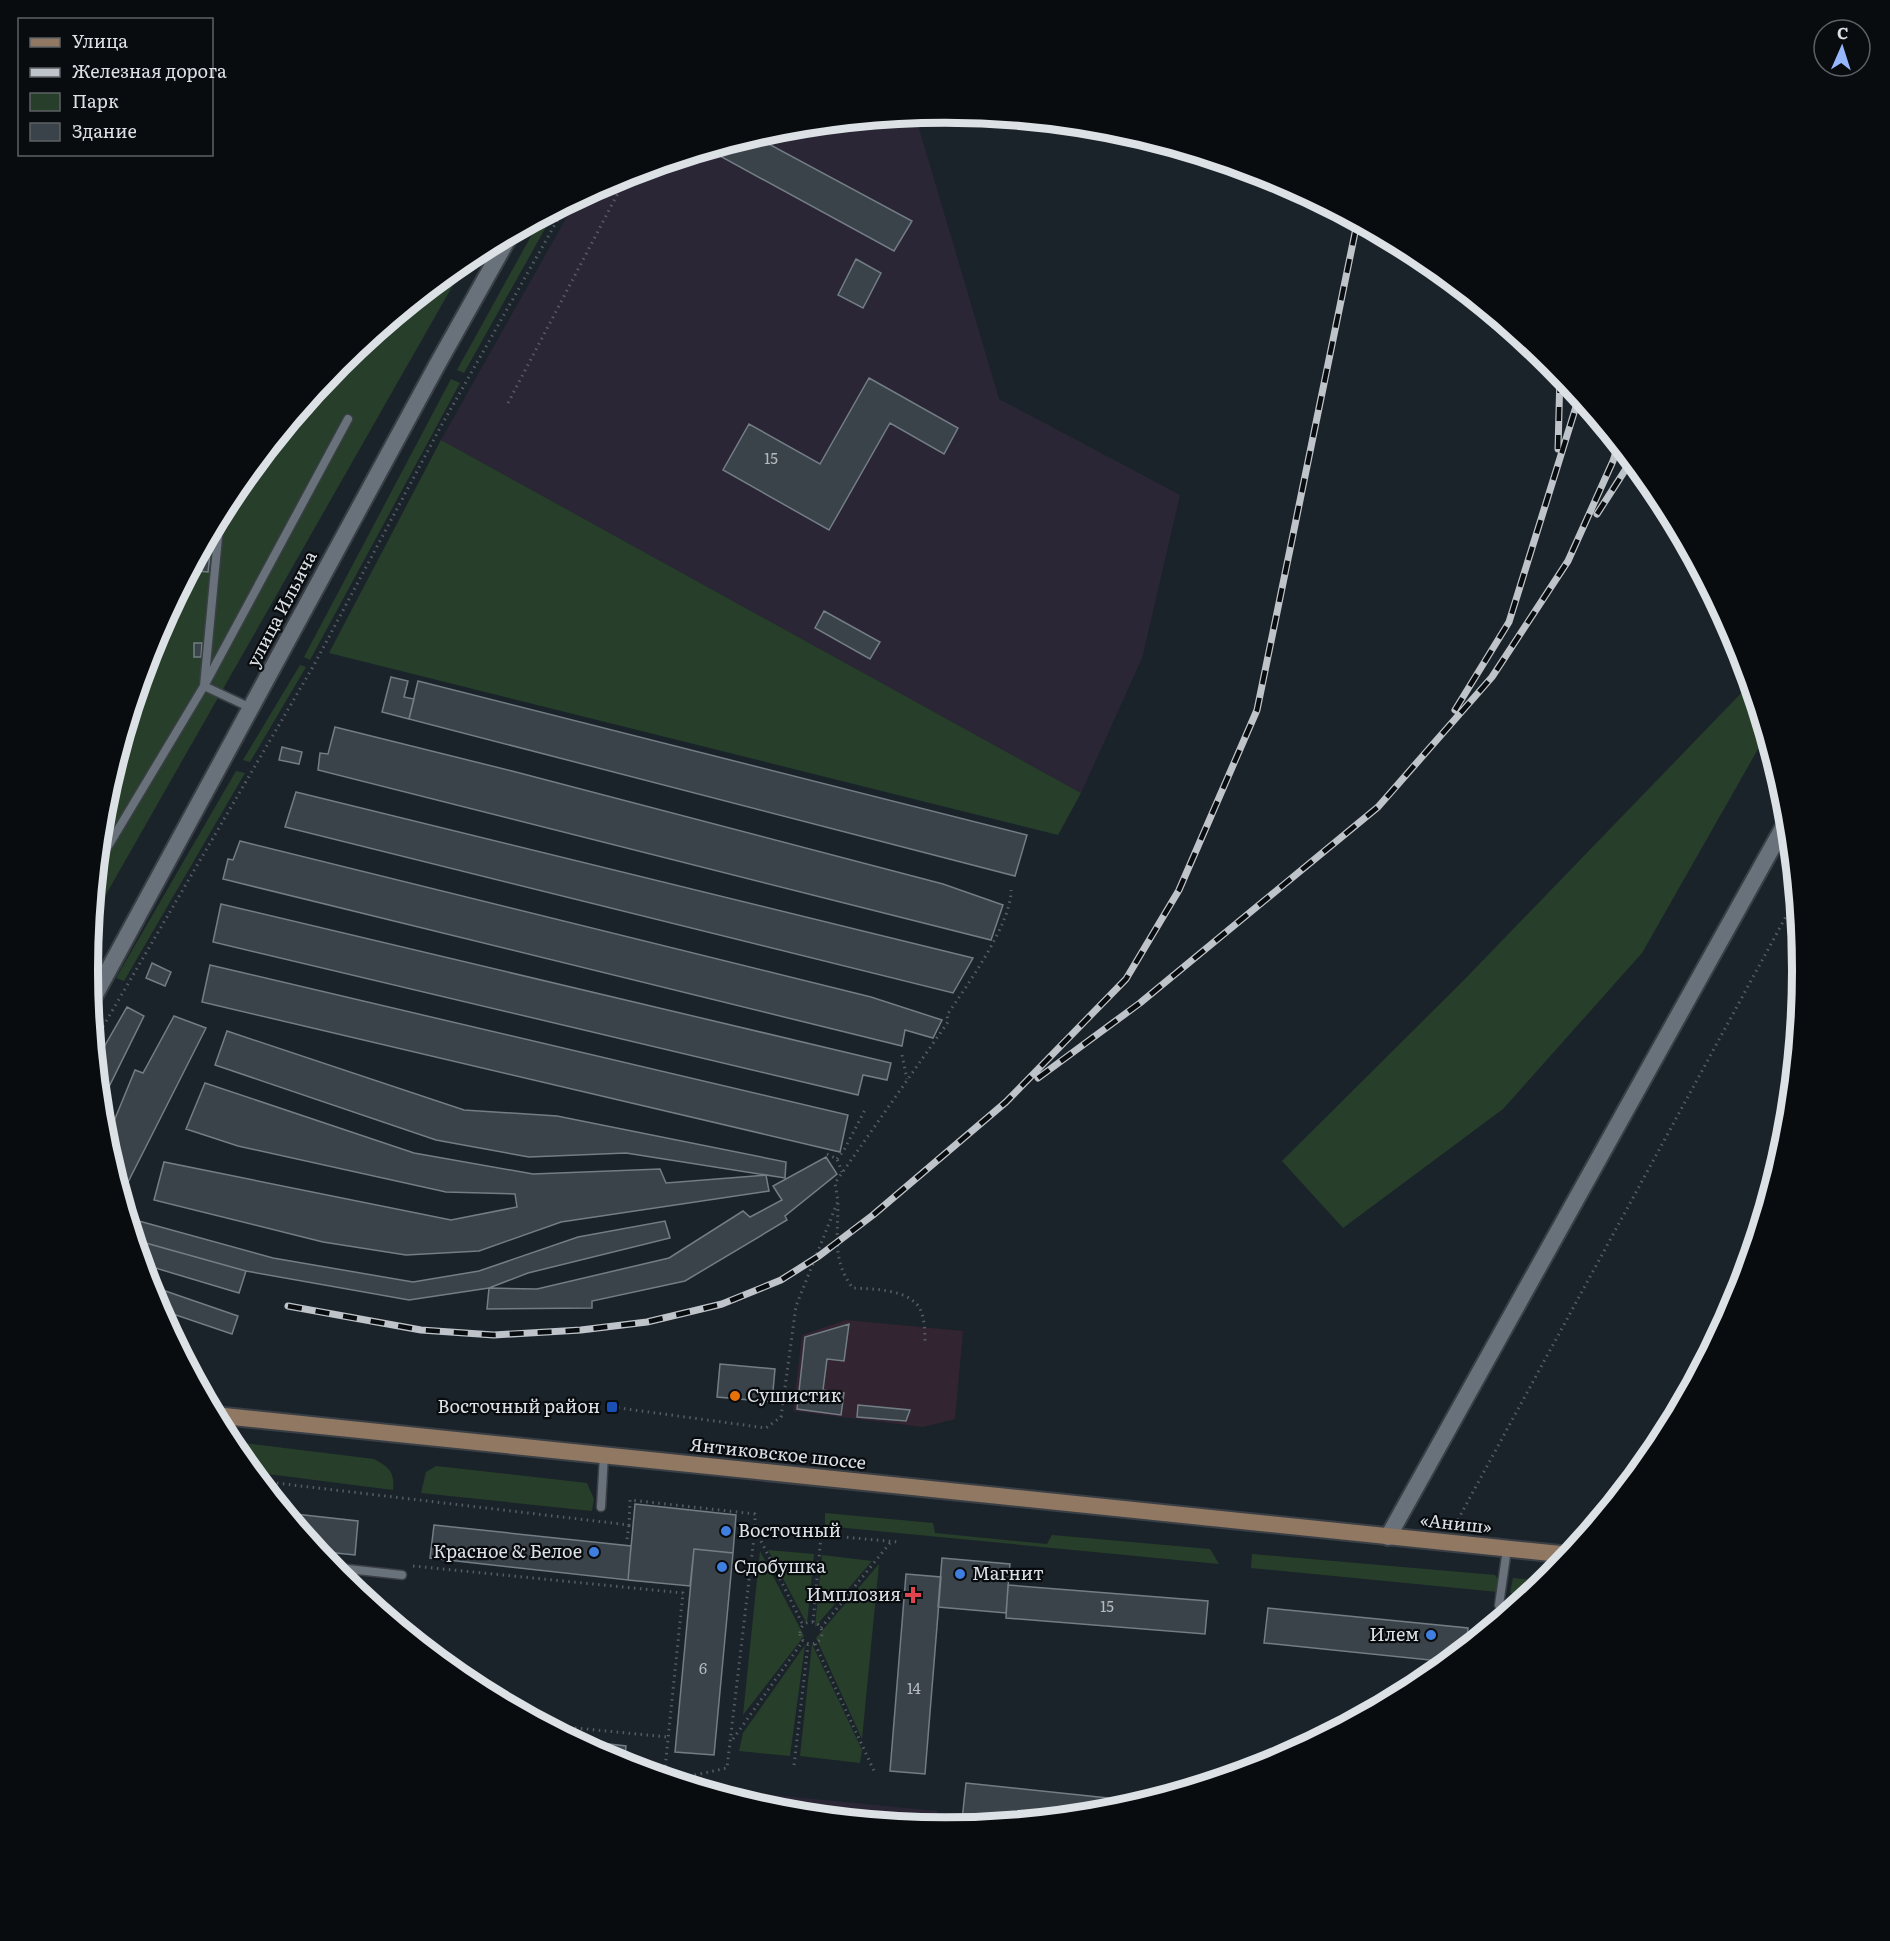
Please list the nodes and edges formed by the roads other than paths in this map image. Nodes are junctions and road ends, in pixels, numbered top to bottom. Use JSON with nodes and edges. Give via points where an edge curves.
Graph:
{"nodes":[{"id":1,"x":502,"y":248,"type":"edge"},
{"id":2,"x":348,"y":419,"type":"dead end"},
{"id":3,"x":218,"y":535,"type":"edge"},
{"id":4,"x":204,"y":686,"type":"junction"},
{"id":5,"x":251,"y":708,"type":"junction"},
{"id":6,"x":1780,"y":832,"type":"edge"},
{"id":7,"x":107,"y":848,"type":"edge"},
{"id":8,"x":98,"y":989,"type":"edge"},
{"id":9,"x":225,"y":1416,"type":"edge"},
{"id":10,"x":604,"y":1455,"type":"junction"},
{"id":11,"x":601,"y":1507,"type":"dead end"},
{"id":12,"x":1338,"y":1531,"type":"joint"},
{"id":13,"x":1388,"y":1537,"type":"junction"},
{"id":14,"x":1507,"y":1549,"type":"junction"},
{"id":15,"x":1559,"y":1554,"type":"edge"},
{"id":16,"x":345,"y":1569,"type":"edge"},
{"id":17,"x":402,"y":1575,"type":"dead end"},
{"id":18,"x":1499,"y":1605,"type":"dead end"}],
"edges":[{"from":1,"to":5,"type":"street","name":"улица Ильича"},
{"from":2,"to":4,"type":"lane"},
{"from":3,"to":4,"type":"lane"},
{"from":4,"to":5,"type":"lane"},
{"from":4,"to":7,"type":"lane"},
{"from":5,"to":8,"type":"street","name":"улица Ильича"},
{"from":6,"to":13,"type":"street"},
{"from":9,"to":10,"type":"main road","name":"Янтиковское шоссе"},
{"from":10,"to":11,"type":"lane"},
{"from":10,"to":12,"type":"main road","name":"Янтиковское шоссе"},
{"from":12,"to":13,"type":"main road","name":"«Аниш»"},
{"from":13,"to":14,"type":"main road","name":"«Аниш»"},
{"from":14,"to":15,"type":"main road","name":"«Аниш»"},
{"from":14,"to":18,"type":"lane"},
{"from":16,"to":17,"type":"lane"}]}
